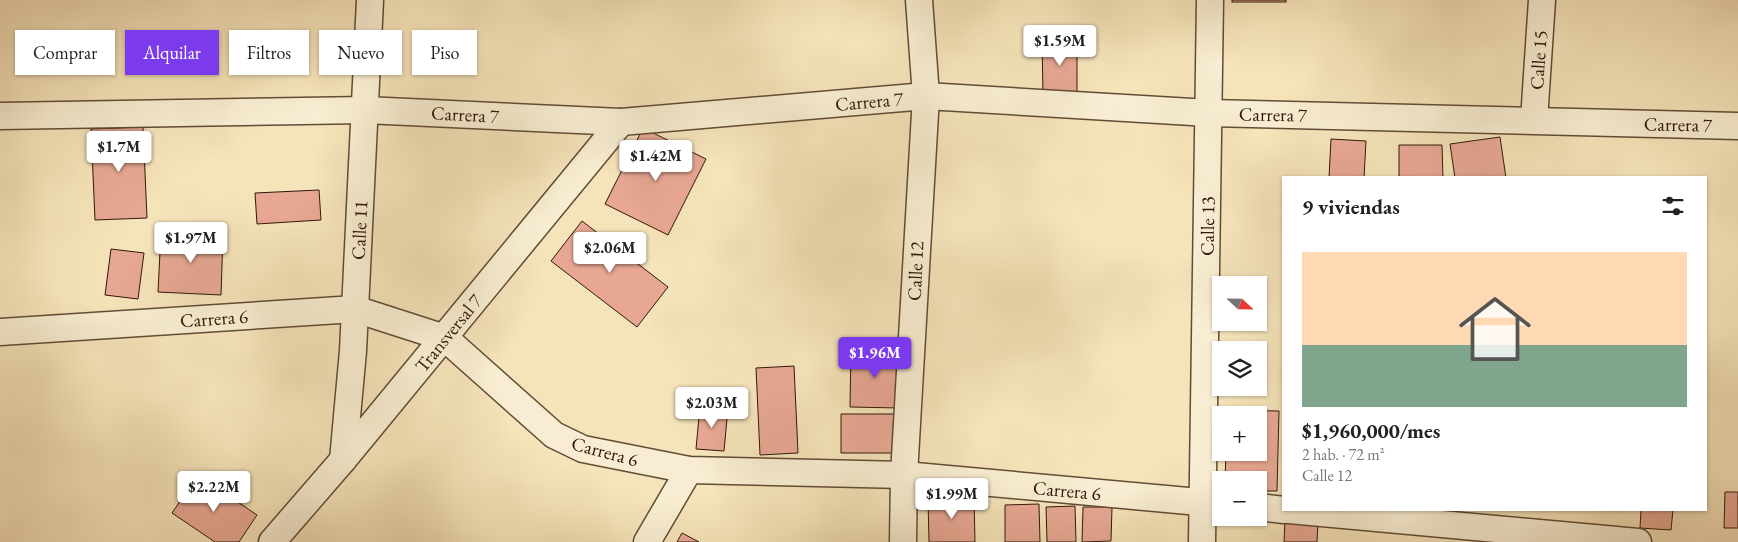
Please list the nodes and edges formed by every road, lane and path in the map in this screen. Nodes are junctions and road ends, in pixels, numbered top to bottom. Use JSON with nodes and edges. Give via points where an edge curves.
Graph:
{"nodes":[{"id":1,"x":370,"y":0,"type":"edge"},
{"id":2,"x":919,"y":0,"type":"edge"},
{"id":3,"x":1210,"y":0,"type":"edge"},
{"id":4,"x":1542,"y":0,"type":"edge"},
{"id":5,"x":926,"y":96,"type":"junction"},
{"id":6,"x":365,"y":110,"type":"junction"},
{"id":7,"x":1209,"y":113,"type":"junction"},
{"id":8,"x":0,"y":116,"type":"edge"},
{"id":9,"x":1534,"y":120,"type":"junction"},
{"id":10,"x":622,"y":122,"type":"junction"},
{"id":11,"x":1738,"y":126,"type":"edge"},
{"id":12,"x":355,"y":309,"type":"junction"},
{"id":13,"x":0,"y":332,"type":"edge"},
{"id":14,"x":445,"y":338,"type":"junction"},
{"id":15,"x":344,"y":460,"type":"junction"},
{"id":16,"x":689,"y":470,"type":"junction"},
{"id":17,"x":904,"y":475,"type":"junction"},
{"id":18,"x":1212,"y":503,"type":"edge"},
{"id":19,"x":1267,"y":508,"type":"edge"},
{"id":20,"x":1282,"y":510,"type":"edge"},
{"id":21,"x":1300,"y":511,"type":"edge"},
{"id":22,"x":272,"y":542,"type":"edge"},
{"id":23,"x":647,"y":542,"type":"edge"},
{"id":24,"x":904,"y":542,"type":"edge"},
{"id":25,"x":1202,"y":542,"type":"edge"},
{"id":26,"x":1638,"y":542,"type":"edge"}],
"edges":[{"from":1,"to":6,"type":"street","name":"Calle 11"},
{"from":2,"to":5,"type":"street","name":"Calle 12"},
{"from":3,"to":7,"type":"street","name":"Calle 13"},
{"from":4,"to":9,"type":"street","name":"Calle 15"},
{"from":5,"to":7,"type":"street","name":"Carrera 7"},
{"from":5,"to":10,"type":"street","name":"Carrera 7"},
{"from":5,"to":17,"type":"street","name":"Calle 12"},
{"from":6,"to":8,"type":"street","name":"Carrera 7"},
{"from":6,"to":10,"type":"street","name":"Carrera 7"},
{"from":6,"to":12,"type":"street","name":"Calle 11"},
{"from":7,"to":9,"type":"street","name":"Carrera 7"},
{"from":7,"to":18,"type":"street","name":"Calle 13"},
{"from":9,"to":11,"type":"street","name":"Carrera 7"},
{"from":10,"to":14,"type":"street","name":"Transversal 7"},
{"from":12,"to":13,"type":"street","name":"Carrera 6"},
{"from":12,"to":14,"type":"street","name":"Carrera 6"},
{"from":12,"to":15,"type":"street","name":"Calle 11"},
{"from":14,"to":15,"type":"street","name":"Transversal 7"},
{"from":14,"to":16,"type":"street","name":"Carrera 6","via":[[554,435],[583,449]]},
{"from":15,"to":22,"type":"street","name":"Transversal 7"},
{"from":16,"to":17,"type":"street","name":"Carrera 6"},
{"from":16,"to":23,"type":"street"},
{"from":17,"to":18,"type":"street","name":"Carrera 6"},
{"from":17,"to":24,"type":"street","name":"Calle 12"},
{"from":18,"to":25,"type":"street","name":"Calle 13"},
{"from":19,"to":20,"type":"street"},
{"from":21,"to":26,"type":"street"}]}
